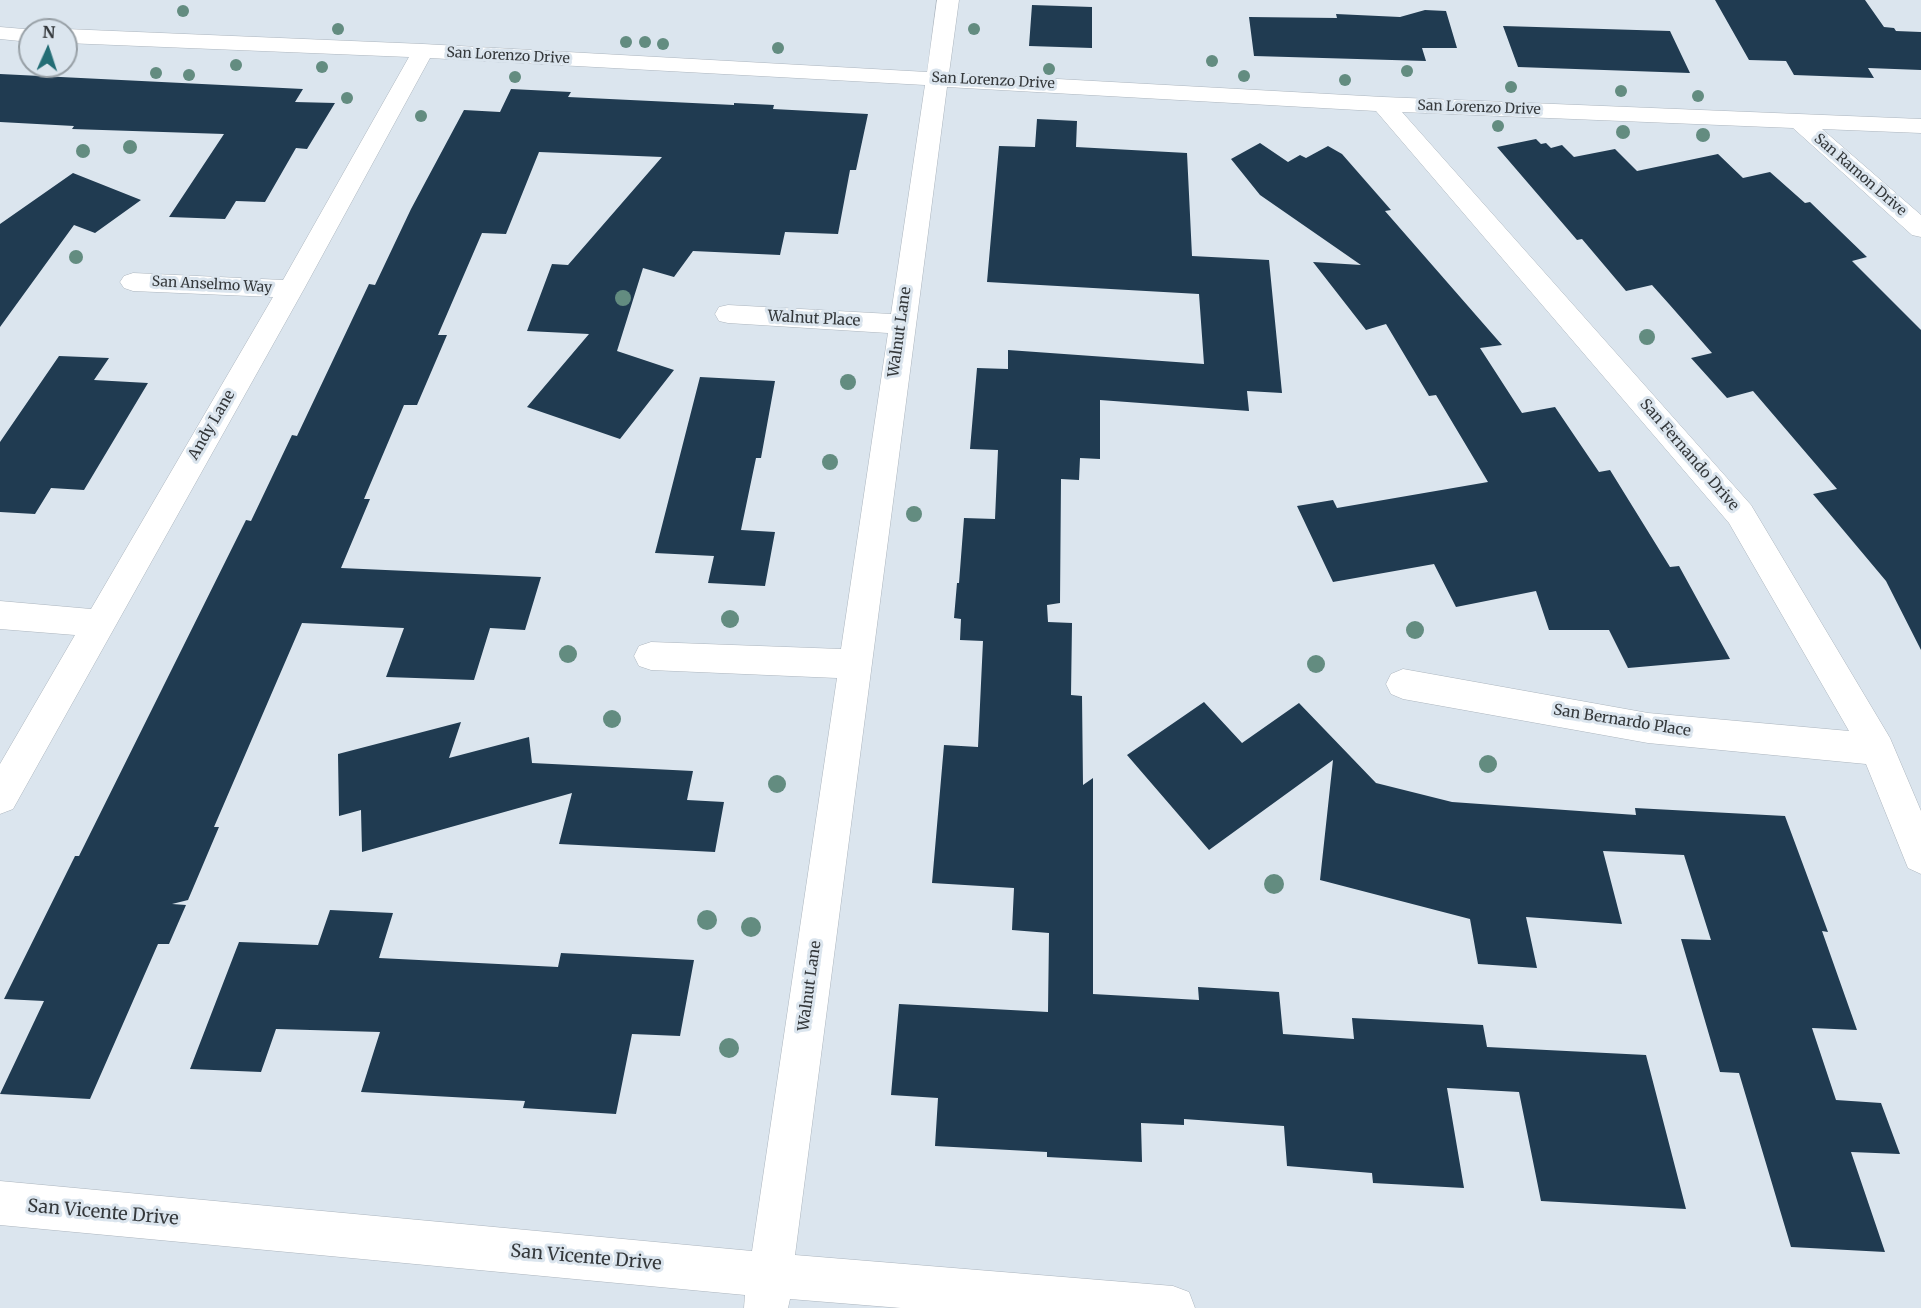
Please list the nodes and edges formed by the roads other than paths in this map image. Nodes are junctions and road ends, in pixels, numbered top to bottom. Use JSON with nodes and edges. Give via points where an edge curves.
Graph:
{"nodes":[{"id":1,"x":948,"y":0,"type":"edge"},
{"id":2,"x":0,"y":33,"type":"edge"},
{"id":3,"x":18,"y":34,"type":"edge"},
{"id":4,"x":78,"y":37,"type":"edge"},
{"id":5,"x":423,"y":51,"type":"junction"},
{"id":6,"x":935,"y":78,"type":"junction"},
{"id":7,"x":1383,"y":104,"type":"junction"},
{"id":8,"x":1799,"y":121,"type":"junction"},
{"id":9,"x":1921,"y":126,"type":"edge"},
{"id":10,"x":1921,"y":229,"type":"edge"},
{"id":11,"x":133,"y":282,"type":"dead end"},
{"id":12,"x":291,"y":289,"type":"junction"},
{"id":13,"x":728,"y":314,"type":"dead end"},
{"id":14,"x":901,"y":324,"type":"junction"},
{"id":15,"x":0,"y":615,"type":"edge"},
{"id":16,"x":98,"y":623,"type":"junction"},
{"id":17,"x":651,"y":656,"type":"dead end"},
{"id":18,"x":855,"y":664,"type":"junction"},
{"id":19,"x":1403,"y":684,"type":"dead end"},
{"id":20,"x":1878,"y":749,"type":"junction"},
{"id":21,"x":0,"y":797,"type":"edge"},
{"id":22,"x":1921,"y":856,"type":"edge"},
{"id":23,"x":0,"y":1203,"type":"edge"},
{"id":24,"x":768,"y":1292,"type":"edge"},
{"id":25,"x":1173,"y":1308,"type":"edge"}],
"edges":[{"from":1,"to":6,"type":"street","name":"Walnut Lane"},
{"from":2,"to":3,"type":"street"},
{"from":4,"to":5,"type":"street","name":"San Lorenzo Drive"},
{"from":5,"to":6,"type":"street","name":"San Lorenzo Drive"},
{"from":5,"to":12,"type":"street","name":"Andy Lane"},
{"from":6,"to":7,"type":"street","name":"San Lorenzo Drive"},
{"from":6,"to":14,"type":"street","name":"Walnut Lane"},
{"from":7,"to":8,"type":"street","name":"San Lorenzo Drive"},
{"from":7,"to":20,"type":"street","name":"San Fernando Drive","via":[[1740,514]]},
{"from":8,"to":9,"type":"street","name":"San Lorenzo Drive"},
{"from":8,"to":10,"type":"street","name":"San Ramon Drive"},
{"from":11,"to":12,"type":"street","name":"San Anselmo Way"},
{"from":12,"to":16,"type":"street","name":"Andy Lane"},
{"from":13,"to":14,"type":"street","name":"Walnut Place"},
{"from":14,"to":18,"type":"street","name":"Walnut Lane"},
{"from":15,"to":16,"type":"street"},
{"from":16,"to":21,"type":"street","name":"Andy Lane"},
{"from":17,"to":18,"type":"street"},
{"from":18,"to":24,"type":"street","name":"Walnut Lane"},
{"from":19,"to":20,"type":"street","name":"San Bernardo Place","via":[[1648,728]]},
{"from":20,"to":22,"type":"street","name":"San Fernando Drive"},
{"from":23,"to":24,"type":"street","name":"San Vicente Drive"},
{"from":24,"to":25,"type":"street","name":"San Vicente Drive"}]}
